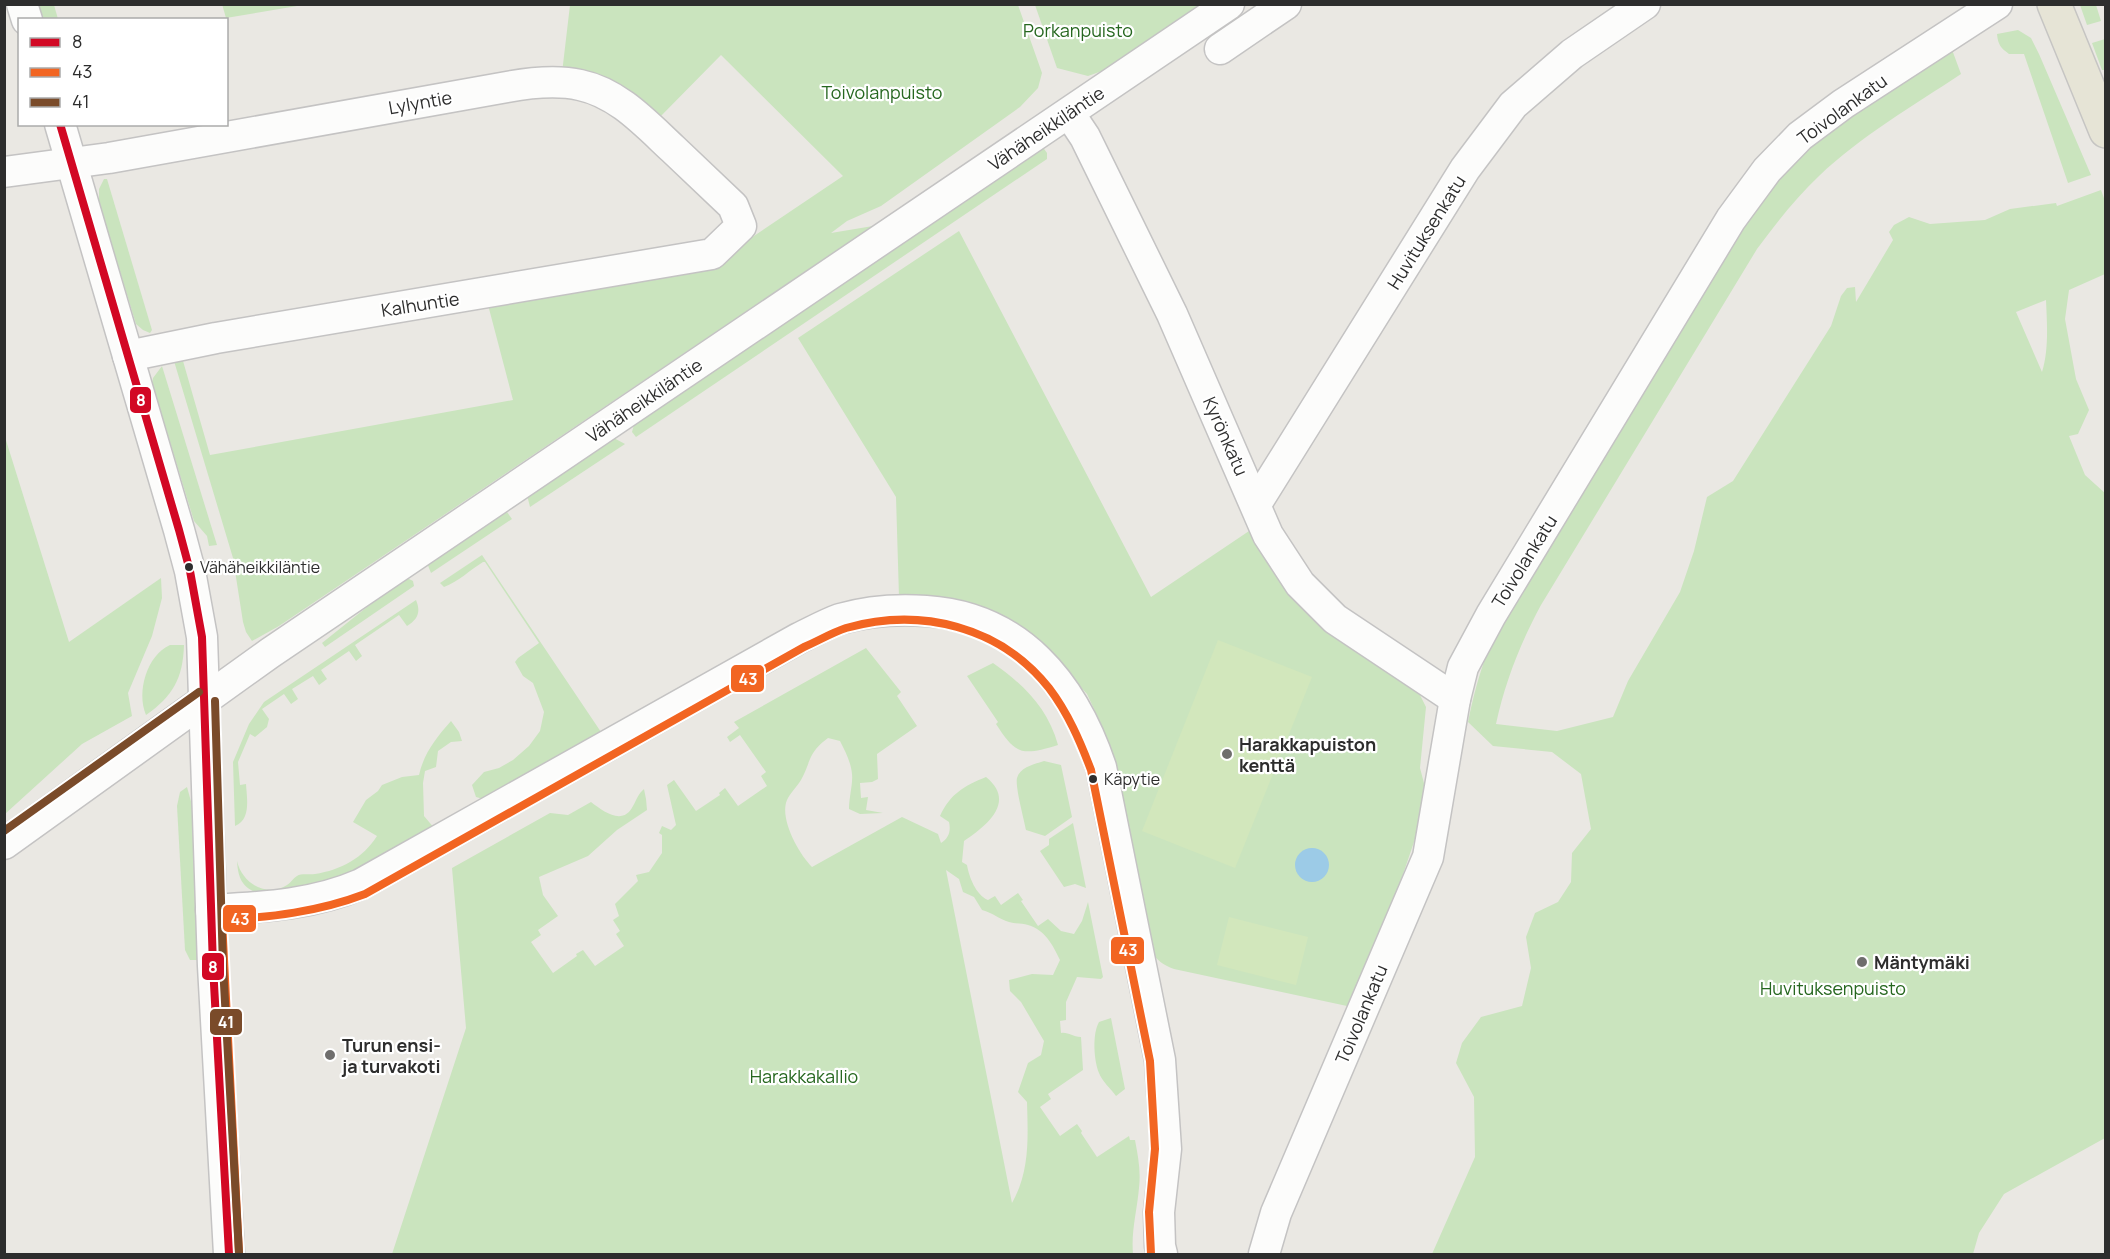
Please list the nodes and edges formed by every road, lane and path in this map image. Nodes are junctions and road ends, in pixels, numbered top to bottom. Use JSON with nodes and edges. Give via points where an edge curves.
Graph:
{"nodes":[{"id":1,"x":1229,"y":4,"type":"edge"},
{"id":2,"x":1286,"y":4,"type":"edge"},
{"id":3,"x":1645,"y":4,"type":"edge"},
{"id":4,"x":1997,"y":4,"type":"edge"},
{"id":5,"x":2054,"y":4,"type":"edge"},
{"id":6,"x":1220,"y":49,"type":"dead end"},
{"id":7,"x":1069,"y":112,"type":"junction"},
{"id":8,"x":61,"y":126,"type":"edge"},
{"id":9,"x":2106,"y":131,"type":"edge"},
{"id":10,"x":72,"y":164,"type":"junction"},
{"id":11,"x":4,"y":172,"type":"edge"},
{"id":12,"x":712,"y":254,"type":"joint"},
{"id":13,"x":128,"y":356,"type":"junction"},
{"id":14,"x":1256,"y":504,"type":"junction"},
{"id":15,"x":1455,"y":699,"type":"junction"},
{"id":16,"x":205,"y":701,"type":"junction"},
{"id":17,"x":4,"y":844,"type":"edge"},
{"id":18,"x":211,"y":910,"type":"junction"},
{"id":19,"x":229,"y":1254,"type":"edge"},
{"id":20,"x":1162,"y":1254,"type":"edge"},
{"id":21,"x":1264,"y":1254,"type":"edge"}],
"edges":[{"from":1,"to":7,"type":"street","name":"Vähäheikkiläntie"},
{"from":2,"to":6,"type":"street"},
{"from":3,"to":14,"type":"street","name":"Huvituksenkatu","via":[[1572,54],[1513,105],[1465,169]]},
{"from":4,"to":15,"type":"street","name":"Toivolankatu","via":[[1843,104],[1800,136],[1767,170],[1731,219],[1491,615],[1463,667]]},
{"from":5,"to":9,"type":"main road"},
{"from":7,"to":14,"type":"street","name":"Kyrönkatu","via":[[1172,314]]},
{"from":7,"to":16,"type":"street","name":"Vähäheikkiläntie","via":[[270,653]]},
{"from":8,"to":10,"type":"street"},
{"from":10,"to":11,"type":"street","name":"Lylyntie"},
{"from":10,"to":12,"type":"street","name":"Lylyntie","via":[[507,87],[579,85],[606,94],[631,110],[733,206],[741,226]]},
{"from":10,"to":13,"type":"street"},
{"from":12,"to":13,"type":"street","name":"Kalhuntie"},
{"from":13,"to":16,"type":"street","via":[[190,571],[202,637]]},
{"from":14,"to":15,"type":"street","name":"Kyrönkatu","via":[[1268,534],[1300,584],[1335,619]]},
{"from":15,"to":21,"type":"street","name":"Toivolankatu","via":[[1428,857],[1276,1213]]},
{"from":16,"to":17,"type":"street","name":"Vähäheikkiläntie"},
{"from":16,"to":18,"type":"street"},
{"from":18,"to":19,"type":"street"},
{"from":18,"to":20,"type":"street","via":[[286,905],[362,884],[799,638],[840,620],[888,610],[911,610],[977,620],[1019,642],[1042,664],[1083,721],[1101,767],[1160,1060],[1166,1149],[1159,1212]]}]}
